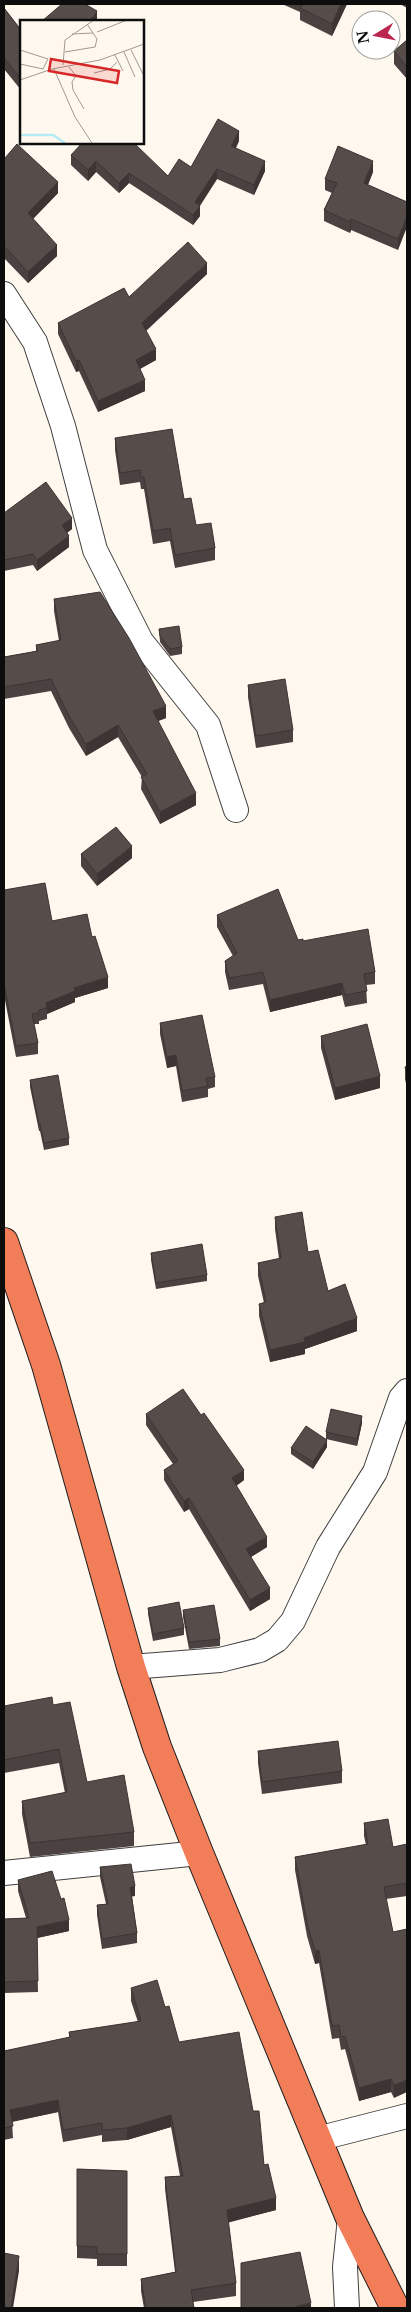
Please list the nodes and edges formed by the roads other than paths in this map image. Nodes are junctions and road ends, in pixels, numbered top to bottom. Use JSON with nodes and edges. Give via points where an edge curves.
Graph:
{"nodes":[{"id":1,"x":4,"y":294,"type":"edge"},
{"id":2,"x":236,"y":810,"type":"dead end"},
{"id":3,"x":4,"y":1242,"type":"edge"},
{"id":4,"x":407,"y":1391,"type":"edge"},
{"id":5,"x":131,"y":1667,"type":"junction"},
{"id":6,"x":199,"y":1853,"type":"junction"},
{"id":7,"x":4,"y":1873,"type":"edge"},
{"id":8,"x":407,"y":2116,"type":"edge"},
{"id":9,"x":317,"y":2139,"type":"junction"},
{"id":10,"x":350,"y":2218,"type":"junction"},
{"id":11,"x":347,"y":2308,"type":"edge"},
{"id":12,"x":395,"y":2308,"type":"edge"}],
"edges":[{"from":1,"to":2,"type":"street","via":[[35,342],[63,426],[95,550],[142,641],[208,725]]},
{"from":3,"to":5,"type":"highway","via":[[46,1365]]},
{"from":4,"to":5,"type":"street","via":[[401,1398],[375,1472],[328,1547],[294,1621],[277,1640],[260,1650],[220,1660]]},
{"from":5,"to":6,"type":"highway"},
{"from":6,"to":7,"type":"street"},
{"from":6,"to":9,"type":"highway"},
{"from":8,"to":9,"type":"street"},
{"from":9,"to":10,"type":"highway"},
{"from":10,"to":11,"type":"street","via":[[345,2267]]},
{"from":10,"to":12,"type":"highway"}]}
